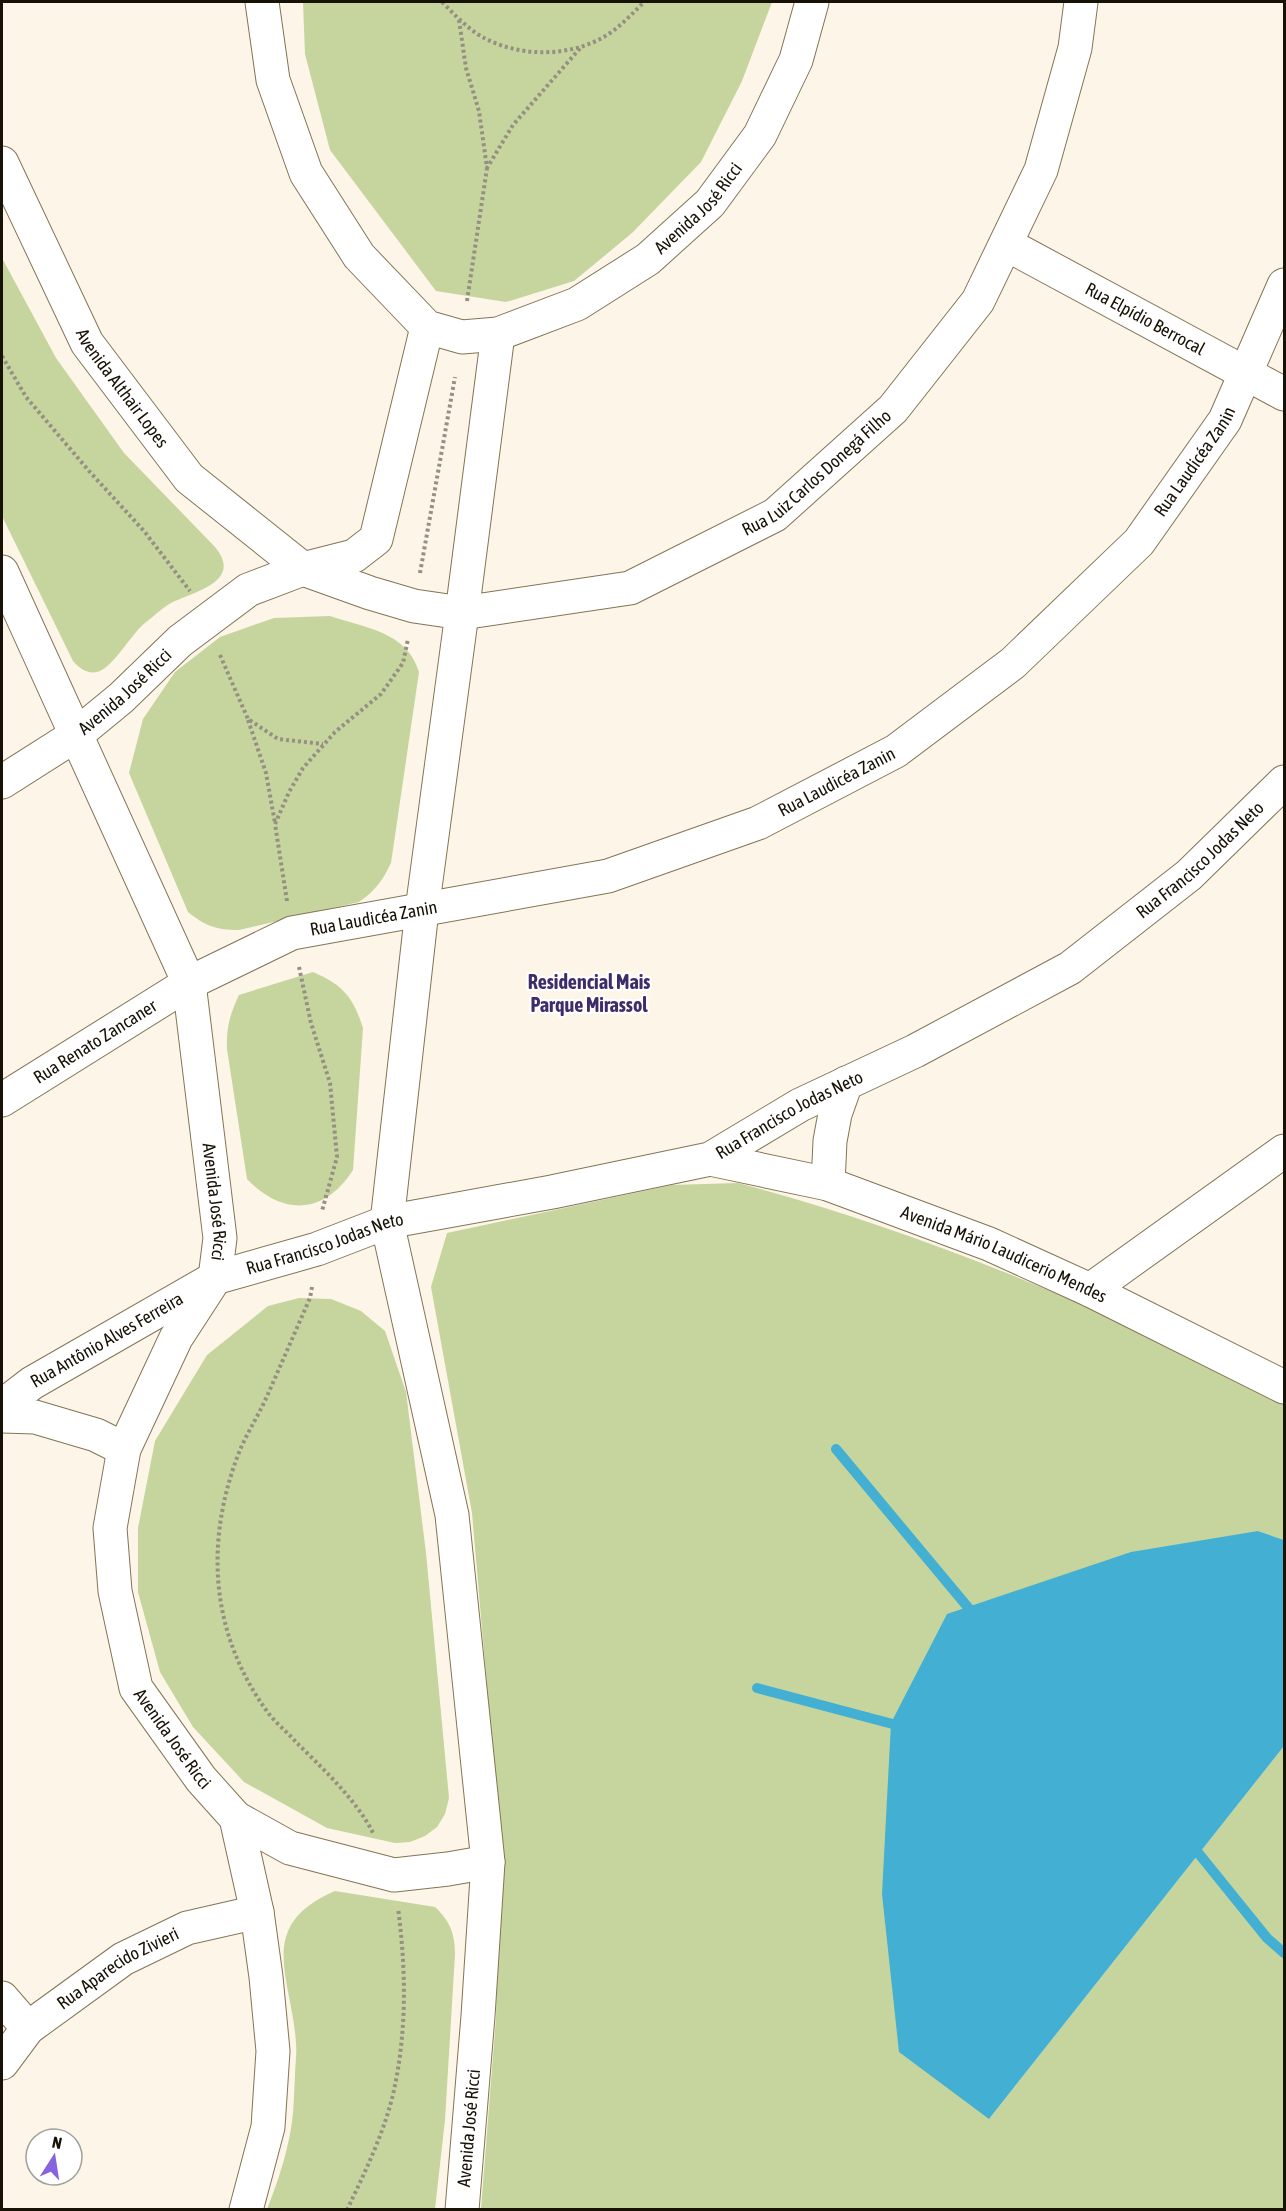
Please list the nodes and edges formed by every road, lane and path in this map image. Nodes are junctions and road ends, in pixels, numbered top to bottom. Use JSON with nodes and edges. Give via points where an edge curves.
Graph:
{"nodes":[{"id":1,"x":262,"y":2,"type":"edge"},
{"id":2,"x":442,"y":2,"type":"edge"},
{"id":3,"x":644,"y":2,"type":"edge"},
{"id":4,"x":812,"y":2,"type":"edge"},
{"id":5,"x":1081,"y":2,"type":"edge"},
{"id":6,"x":459,"y":20,"type":"junction"},
{"id":7,"x":582,"y":46,"type":"junction"},
{"id":8,"x":2,"y":163,"type":"edge"},
{"id":9,"x":487,"y":168,"type":"junction"},
{"id":10,"x":1006,"y":244,"type":"junction"},
{"id":11,"x":1284,"y":285,"type":"edge"},
{"id":12,"x":427,"y":327,"type":"junction"},
{"id":13,"x":498,"y":334,"type":"junction"},
{"id":14,"x":462,"y":337,"type":"junction"},
{"id":15,"x":2,"y":356,"type":"edge"},
{"id":16,"x":1246,"y":373,"type":"junction"},
{"id":17,"x":1284,"y":394,"type":"edge"},
{"id":18,"x":303,"y":569,"type":"junction"},
{"id":19,"x":2,"y":572,"type":"edge"},
{"id":20,"x":414,"y":606,"type":"junction"},
{"id":21,"x":462,"y":613,"type":"junction"},
{"id":22,"x":206,"y":621,"type":"junction"},
{"id":23,"x":248,"y":719,"type":"junction"},
{"id":24,"x":76,"y":735,"type":"junction"},
{"id":25,"x":324,"y":744,"type":"junction"},
{"id":26,"x":2,"y":782,"type":"edge"},
{"id":27,"x":1284,"y":782,"type":"edge"},
{"id":28,"x":275,"y":824,"type":"junction"},
{"id":29,"x":422,"y":910,"type":"junction"},
{"id":30,"x":292,"y":933,"type":"junction"},
{"id":31,"x":189,"y":983,"type":"junction"},
{"id":32,"x":846,"y":1083,"type":"junction"},
{"id":33,"x":2,"y":1100,"type":"edge"},
{"id":34,"x":1284,"y":1151,"type":"edge"},
{"id":35,"x":710,"y":1159,"type":"junction"},
{"id":36,"x":828,"y":1184,"type":"junction"},
{"id":37,"x":387,"y":1222,"type":"junction"},
{"id":38,"x":317,"y":1249,"type":"junction"},
{"id":39,"x":215,"y":1278,"type":"junction"},
{"id":40,"x":1090,"y":1290,"type":"junction"},
{"id":41,"x":1284,"y":1386,"type":"edge"},
{"id":42,"x":2,"y":1406,"type":"edge"},
{"id":43,"x":2,"y":1416,"type":"edge"},
{"id":44,"x":124,"y":1449,"type":"junction"},
{"id":45,"x":236,"y":1818,"type":"junction"},
{"id":46,"x":488,"y":1862,"type":"junction"},
{"id":47,"x":394,"y":1875,"type":"junction"},
{"id":48,"x":256,"y":1912,"type":"junction"},
{"id":49,"x":2,"y":1998,"type":"edge"},
{"id":50,"x":28,"y":2028,"type":"junction"},
{"id":51,"x":2,"y":2063,"type":"edge"},
{"id":52,"x":246,"y":2210,"type":"edge"},
{"id":53,"x":347,"y":2210,"type":"edge"},
{"id":54,"x":462,"y":2210,"type":"edge"}],
"edges":[{"from":1,"to":12,"type":"street","via":[[273,80],[306,173],[359,256]]},
{"from":2,"to":6,"type":"path"},
{"from":3,"to":7,"type":"path","via":[[606,36]]},
{"from":4,"to":13,"type":"street","name":"Avenida José Ricci","via":[[796,60],[760,135],[710,203],[648,260],[577,304]]},
{"from":5,"to":10,"type":"street","name":"Rua Luiz Carlos Donegá Filho","via":[[1075,48],[1041,170]]},
{"from":6,"to":7,"type":"path","via":[[480,36],[530,52]]},
{"from":6,"to":9,"type":"path"},
{"from":7,"to":9,"type":"path","via":[[513,125]]},
{"from":8,"to":18,"type":"street","name":"Avenida Althair Lopes","via":[[87,343],[189,478]]},
{"from":9,"to":14,"type":"path"},
{"from":10,"to":16,"type":"street","name":"Rua Elpídio Berrocal"},
{"from":10,"to":21,"type":"street","name":"Rua Luiz Carlos Donegá Filho","via":[[978,301],[893,409],[775,515],[630,588]]},
{"from":11,"to":16,"type":"street","name":"Rua Laudicéa Zanin"},
{"from":12,"to":14,"type":"street","name":"Avenida José Ricci"},
{"from":12,"to":18,"type":"street","name":"Avenida José Ricci","via":[[376,539],[354,556]]},
{"from":13,"to":14,"type":"street","name":"Avenida José Ricci"},
{"from":13,"to":21,"type":"street","name":"Avenida José Ricci"},
{"from":14,"to":20,"type":"path"},
{"from":15,"to":22,"type":"path","via":[[26,397],[151,539],[190,591]]},
{"from":16,"to":17,"type":"street","name":"Rua Elpídio Berrocal"},
{"from":16,"to":29,"type":"street","name":"Rua Laudicéa Zanin","via":[[1225,420],[1139,542],[1013,663],[896,751],[758,823],[608,876]]},
{"from":18,"to":20,"type":"street","name":"Rua Luiz Carlos Donegá Filho"},
{"from":18,"to":22,"type":"street","name":"Avenida José Ricci","via":[[248,590]]},
{"from":19,"to":24,"type":"street"},
{"from":20,"to":21,"type":"street","name":"Rua Luiz Carlos Donegá Filho"},
{"from":20,"to":25,"type":"path","via":[[403,663],[381,694]]},
{"from":21,"to":29,"type":"street","name":"Avenida José Ricci"},
{"from":22,"to":23,"type":"path"},
{"from":22,"to":24,"type":"street","name":"Avenida José Ricci"},
{"from":23,"to":25,"type":"path","via":[[278,739]]},
{"from":23,"to":28,"type":"path","via":[[266,773]]},
{"from":24,"to":26,"type":"street"},
{"from":24,"to":31,"type":"street","name":"Avenida José Ricci"},
{"from":25,"to":28,"type":"path","via":[[303,768]]},
{"from":27,"to":32,"type":"street","name":"Rua Francisco Jodas Neto","via":[[1189,875],[1070,968],[915,1051]]},
{"from":28,"to":30,"type":"path"},
{"from":29,"to":30,"type":"street","name":"Rua Laudicéa Zanin"},
{"from":29,"to":37,"type":"street","name":"Avenida José Ricci"},
{"from":30,"to":31,"type":"street","name":"Rua Laudicéa Zanin"},
{"from":30,"to":38,"type":"path","via":[[310,1023],[330,1083],[337,1157],[324,1199]]},
{"from":31,"to":33,"type":"street","name":"Rua Renato Zancaner"},
{"from":31,"to":39,"type":"street","name":"Avenida José Ricci","via":[[220,1238]]},
{"from":32,"to":35,"type":"street","name":"Rua Francisco Jodas Neto"},
{"from":32,"to":36,"type":"street","via":[[830,1141]]},
{"from":34,"to":40,"type":"street"},
{"from":35,"to":36,"type":"street","name":"Avenida Mário Laudicerio Mendes"},
{"from":35,"to":37,"type":"street","name":"Rua Francisco Jodas Neto"},
{"from":36,"to":40,"type":"street","name":"Avenida Mário Laudicerio Mendes","via":[[989,1244]]},
{"from":37,"to":38,"type":"street","name":"Rua Francisco Jodas Neto"},
{"from":37,"to":46,"type":"street","name":"Avenida José Ricci","via":[[452,1515]]},
{"from":38,"to":39,"type":"street","name":"Rua Francisco Jodas Neto"},
{"from":38,"to":47,"type":"path","via":[[310,1298],[238,1454],[222,1510],[216,1558],[221,1611],[240,1667],[270,1715],[366,1820]]},
{"from":39,"to":42,"type":"street","name":"Rua Antônio Alves Ferreira","via":[[32,1383]]},
{"from":39,"to":44,"type":"street","name":"Avenida José Ricci","via":[[176,1338]]},
{"from":40,"to":41,"type":"street","name":"Avenida Mário Laudicerio Mendes"},
{"from":43,"to":44,"type":"street","name":"Rua Antônio Alves Ferreira","via":[[35,1417],[96,1435]]},
{"from":44,"to":45,"type":"street","name":"Avenida José Ricci","via":[[110,1528],[115,1591],[136,1688],[201,1779]]},
{"from":45,"to":47,"type":"street","via":[[290,1848]]},
{"from":45,"to":48,"type":"street","name":"Avenida José Ricci"},
{"from":46,"to":47,"type":"street"},
{"from":46,"to":54,"type":"street","name":"Avenida José Ricci"},
{"from":47,"to":53,"type":"path","via":[[403,1950],[404,2026],[394,2091]]},
{"from":48,"to":50,"type":"street","name":"Rua Aparecido Zivieri","via":[[187,1928],[123,1959]]},
{"from":48,"to":52,"type":"street","name":"Avenida José Ricci","via":[[273,2051],[268,2127]]},
{"from":49,"to":50,"type":"street"},
{"from":50,"to":51,"type":"street","name":"Rua Aparecido Zivieri"}]}
